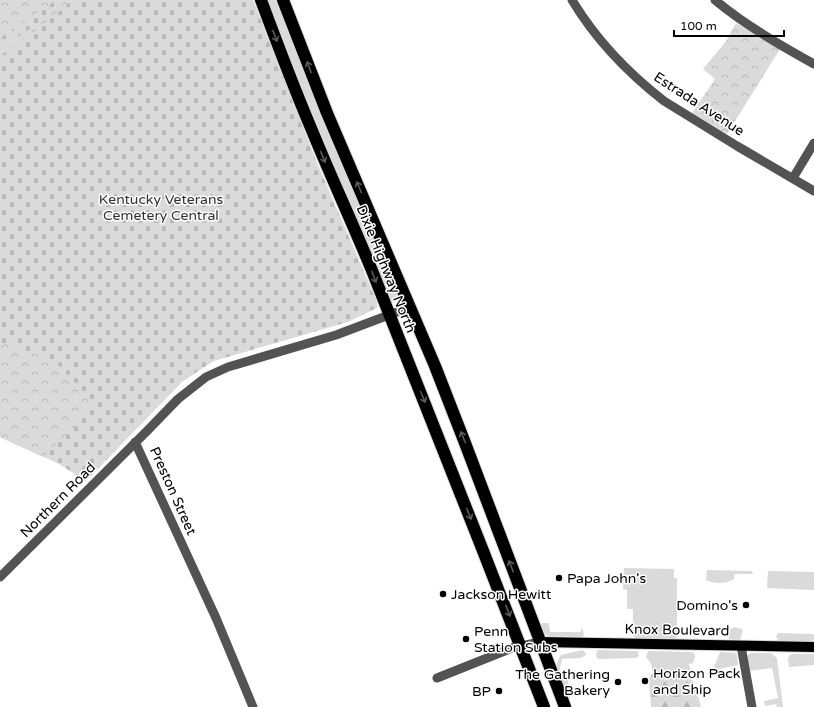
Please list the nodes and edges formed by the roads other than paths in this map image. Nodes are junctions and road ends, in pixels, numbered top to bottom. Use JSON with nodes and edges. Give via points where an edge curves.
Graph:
{"nodes":[{"id":1,"x":260,"y":0,"type":"edge"},
{"id":2,"x":283,"y":0,"type":"edge"},
{"id":3,"x":572,"y":0,"type":"edge"},
{"id":4,"x":715,"y":0,"type":"edge"},
{"id":5,"x":814,"y":64,"type":"edge"},
{"id":6,"x":814,"y":143,"type":"edge"},
{"id":7,"x":793,"y":178,"type":"junction"},
{"id":8,"x":814,"y":190,"type":"edge"},
{"id":9,"x":410,"y":307,"type":"junction"},
{"id":10,"x":389,"y":316,"type":"junction"},
{"id":11,"x":135,"y":442,"type":"junction"},
{"id":12,"x":0,"y":577,"type":"edge"},
{"id":13,"x":540,"y":642,"type":"junction"},
{"id":14,"x":521,"y":646,"type":"junction"},
{"id":15,"x":741,"y":646,"type":"junction"},
{"id":16,"x":814,"y":647,"type":"edge"},
{"id":17,"x":437,"y":678,"type":"dead end"},
{"id":18,"x":253,"y":707,"type":"edge"},
{"id":19,"x":544,"y":707,"type":"edge"},
{"id":20,"x":565,"y":707,"type":"edge"},
{"id":21,"x":752,"y":707,"type":"edge"}],
"edges":[{"from":1,"to":10,"type":"highway","name":"Dixie Highway North","one_way":true},
{"from":9,"to":2,"type":"highway","name":"Dixie Highway North","one_way":true,"via":[[327,113]]},
{"from":3,"to":7,"type":"street","name":"Estrada Avenue","via":[[614,56],[632,75],[664,101]]},
{"from":4,"to":5,"type":"street","via":[[768,37]]},
{"from":6,"to":7,"type":"street"},
{"from":7,"to":8,"type":"street","name":"Estrada Avenue"},
{"from":9,"to":10,"type":"street","name":"Preston Street"},
{"from":13,"to":9,"type":"highway","name":"Dixie Highway North","one_way":true},
{"from":10,"to":11,"type":"street","name":"Preston Street","via":[[336,335],[216,371],[196,383]]},
{"from":10,"to":14,"type":"highway","name":"Dixie Highway North","one_way":true},
{"from":11,"to":12,"type":"street","name":"Northern Road"},
{"from":11,"to":18,"type":"street","name":"Preston Street","via":[[216,618]]},
{"from":13,"to":14,"type":"street"},
{"from":13,"to":15,"type":"main road","name":"Knox Boulevard"},
{"from":13,"to":20,"type":"highway","name":"Dixie Highway North"},
{"from":14,"to":17,"type":"street"},
{"from":14,"to":19,"type":"highway","name":"Dixie Highway North"},
{"from":15,"to":16,"type":"main road","name":"Knox Boulevard"},
{"from":15,"to":21,"type":"street"}]}
